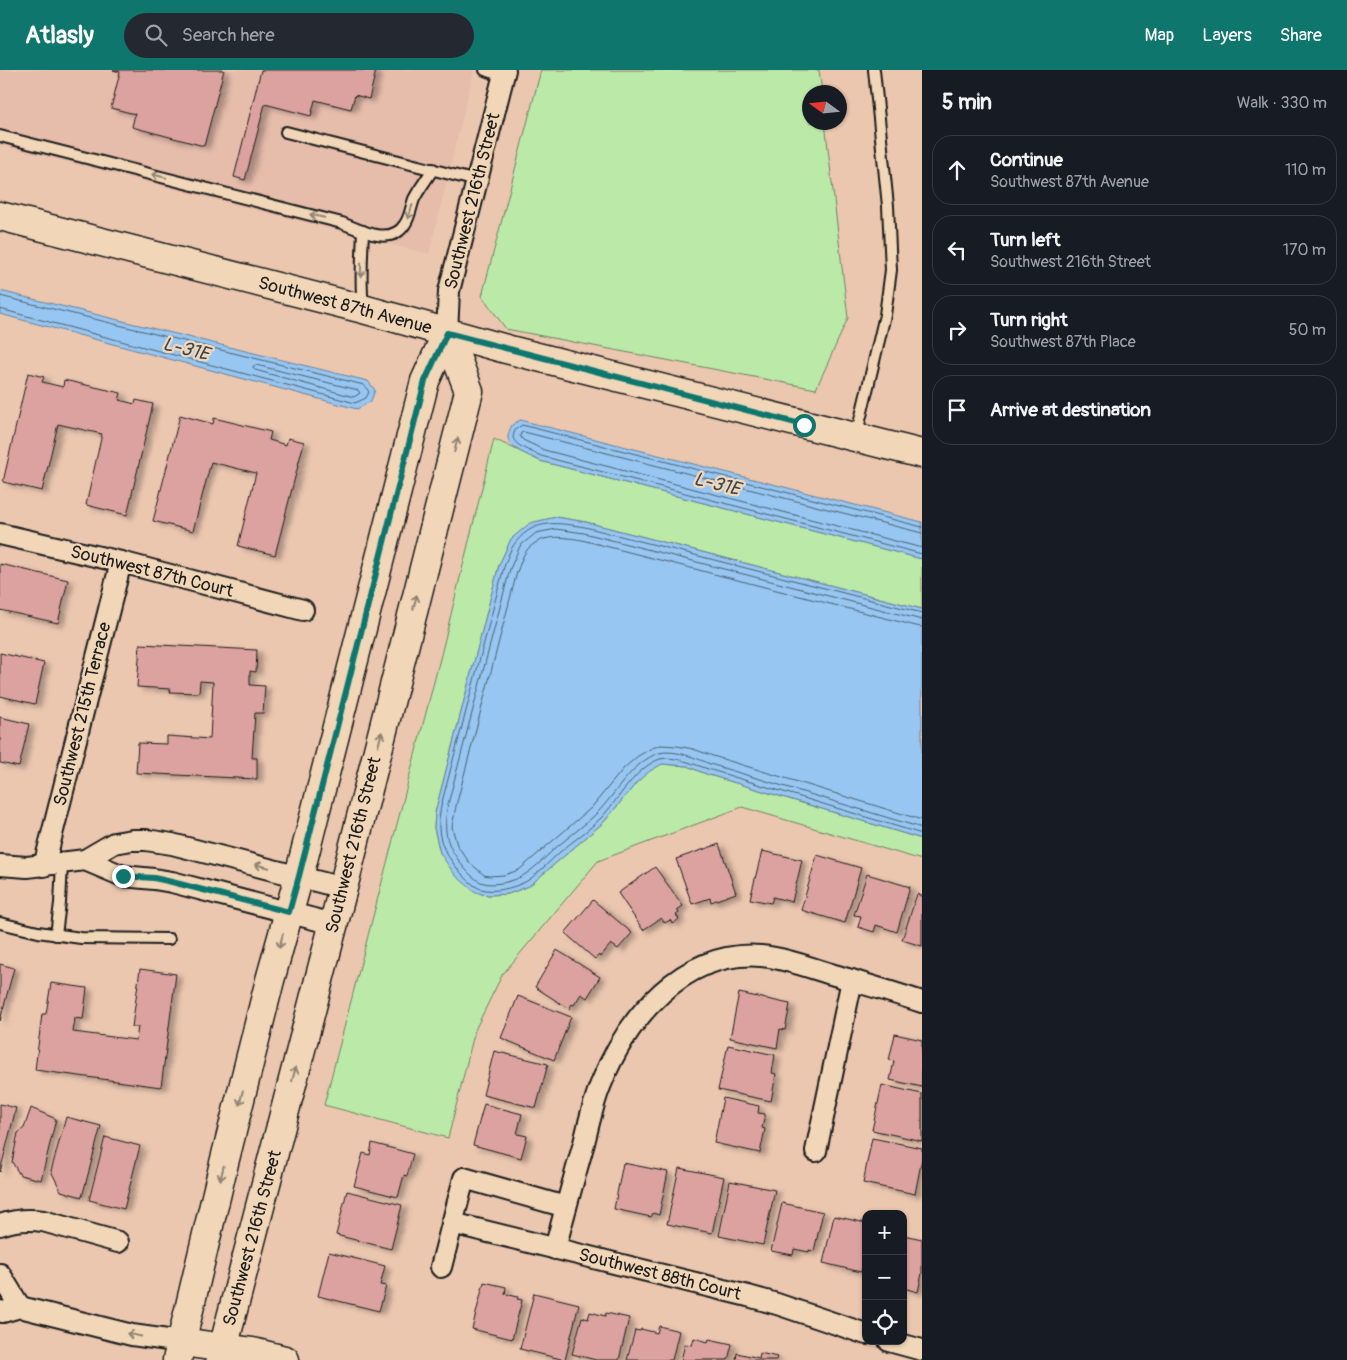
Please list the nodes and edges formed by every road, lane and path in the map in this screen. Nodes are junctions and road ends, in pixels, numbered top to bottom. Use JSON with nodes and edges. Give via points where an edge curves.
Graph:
{"nodes":[{"id":1,"x":874,"y":70,"type":"edge"},
{"id":2,"x":498,"y":72,"type":"edge"},
{"id":3,"x":286,"y":132,"type":"dead end"},
{"id":4,"x":0,"y":136,"type":"edge"},
{"id":5,"x":433,"y":169,"type":"junction"},
{"id":6,"x":477,"y":181,"type":"junction"},
{"id":7,"x":0,"y":216,"type":"edge"},
{"id":8,"x":363,"y":231,"type":"junction"},
{"id":9,"x":364,"y":309,"type":"junction"},
{"id":10,"x":447,"y":333,"type":"junction"},
{"id":11,"x":855,"y":438,"type":"junction"},
{"id":12,"x":922,"y":454,"type":"edge"},
{"id":13,"x":0,"y":534,"type":"edge"},
{"id":14,"x":120,"y":562,"type":"junction"},
{"id":15,"x":303,"y":610,"type":"dead end"},
{"id":16,"x":85,"y":860,"type":"junction"},
{"id":17,"x":53,"y":864,"type":"junction"},
{"id":18,"x":0,"y":865,"type":"edge"},
{"id":19,"x":299,"y":876,"type":"junction"},
{"id":20,"x":343,"y":888,"type":"junction"},
{"id":21,"x":289,"y":912,"type":"junction"},
{"id":22,"x":0,"y":923,"type":"edge"},
{"id":23,"x":333,"y":924,"type":"junction"},
{"id":24,"x":56,"y":935,"type":"junction"},
{"id":25,"x":169,"y":939,"type":"dead end"},
{"id":26,"x":852,"y":980,"type":"junction"},
{"id":27,"x":922,"y":1002,"type":"edge"},
{"id":28,"x":816,"y":1151,"type":"dead end"},
{"id":29,"x":566,"y":1207,"type":"junction"},
{"id":30,"x":452,"y":1223,"type":"junction"},
{"id":31,"x":0,"y":1225,"type":"edge"},
{"id":32,"x":118,"y":1242,"type":"dead end"},
{"id":33,"x":554,"y":1249,"type":"junction"},
{"id":34,"x":442,"y":1267,"type":"dead end"},
{"id":35,"x":0,"y":1274,"type":"edge"},
{"id":36,"x":10,"y":1309,"type":"edge"},
{"id":37,"x":862,"y":1333,"type":"edge"},
{"id":38,"x":904,"y":1345,"type":"edge"},
{"id":39,"x":922,"y":1350,"type":"edge"},
{"id":40,"x":180,"y":1351,"type":"edge"},
{"id":41,"x":221,"y":1354,"type":"edge"},
{"id":42,"x":285,"y":1360,"type":"edge"}],
"edges":[{"from":1,"to":11,"type":"lane","via":[[891,270],[885,316]]},
{"from":2,"to":6,"type":"street","name":"Southwest 216th Street"},
{"from":3,"to":5,"type":"lane"},
{"from":8,"to":4,"type":"lane","one_way":true},
{"from":5,"to":6,"type":"lane"},
{"from":5,"to":8,"type":"lane","one_way":true,"via":[[415,196],[401,230],[382,236]]},
{"from":6,"to":10,"type":"street","name":"Southwest 216th Street","via":[[449,291]]},
{"from":7,"to":9,"type":"street","name":"Southwest 87th Avenue"},
{"from":8,"to":9,"type":"lane","one_way":true,"via":[[361,278]]},
{"from":9,"to":10,"type":"street","name":"Southwest 87th Avenue"},
{"from":10,"to":11,"type":"street","name":"Southwest 87th Avenue"},
{"from":10,"to":19,"type":"street","name":"Southwest 216th Street","via":[[425,381]]},
{"from":20,"to":10,"type":"street","name":"Southwest 216th Street","one_way":true,"via":[[469,391]]},
{"from":11,"to":12,"type":"street","name":"Southwest 87th Avenue"},
{"from":13,"to":14,"type":"street","name":"Southwest 87th Court"},
{"from":14,"to":15,"type":"street","name":"Southwest 87th Court"},
{"from":14,"to":17,"type":"street","name":"Southwest 215th Terrace"},
{"from":16,"to":17,"type":"street"},
{"from":19,"to":16,"type":"street","one_way":true,"via":[[146,840],[114,843]]},
{"from":16,"to":21,"type":"street","via":[[123,876],[154,878]]},
{"from":17,"to":18,"type":"street","via":[[27,867]]},
{"from":17,"to":24,"type":"lane","via":[[60,903]]},
{"from":19,"to":20,"type":"street"},
{"from":19,"to":21,"type":"street","name":"Southwest 216th Street"},
{"from":20,"to":23,"type":"street","name":"Southwest 216th Street"},
{"from":21,"to":23,"type":"street"},
{"from":21,"to":40,"type":"street","name":"Southwest 216th Street","one_way":true,"via":[[224,1162]]},
{"from":22,"to":24,"type":"lane"},
{"from":41,"to":23,"type":"street","name":"Southwest 216th Street","one_way":true},
{"from":24,"to":25,"type":"lane"},
{"from":26,"to":27,"type":"street"},
{"from":26,"to":28,"type":"street"},
{"from":26,"to":29,"type":"street","via":[[770,957],[740,956],[703,965],[665,990],[640,1016],[610,1064],[598,1092]]},
{"from":29,"to":30,"type":"street","via":[[464,1178]]},
{"from":29,"to":33,"type":"street"},
{"from":30,"to":33,"type":"street","name":"Southwest 88th Court"},
{"from":30,"to":34,"type":"street"},
{"from":31,"to":32,"type":"street","via":[[34,1220]]},
{"from":33,"to":37,"type":"street","name":"Southwest 88th Court","via":[[777,1304]]},
{"from":35,"to":36,"type":"street"},
{"from":40,"to":36,"type":"street","one_way":true,"via":[[132,1335]]},
{"from":38,"to":39,"type":"street"},
{"from":40,"to":41,"type":"street"},
{"from":41,"to":42,"type":"street","via":[[253,1352]]}]}
